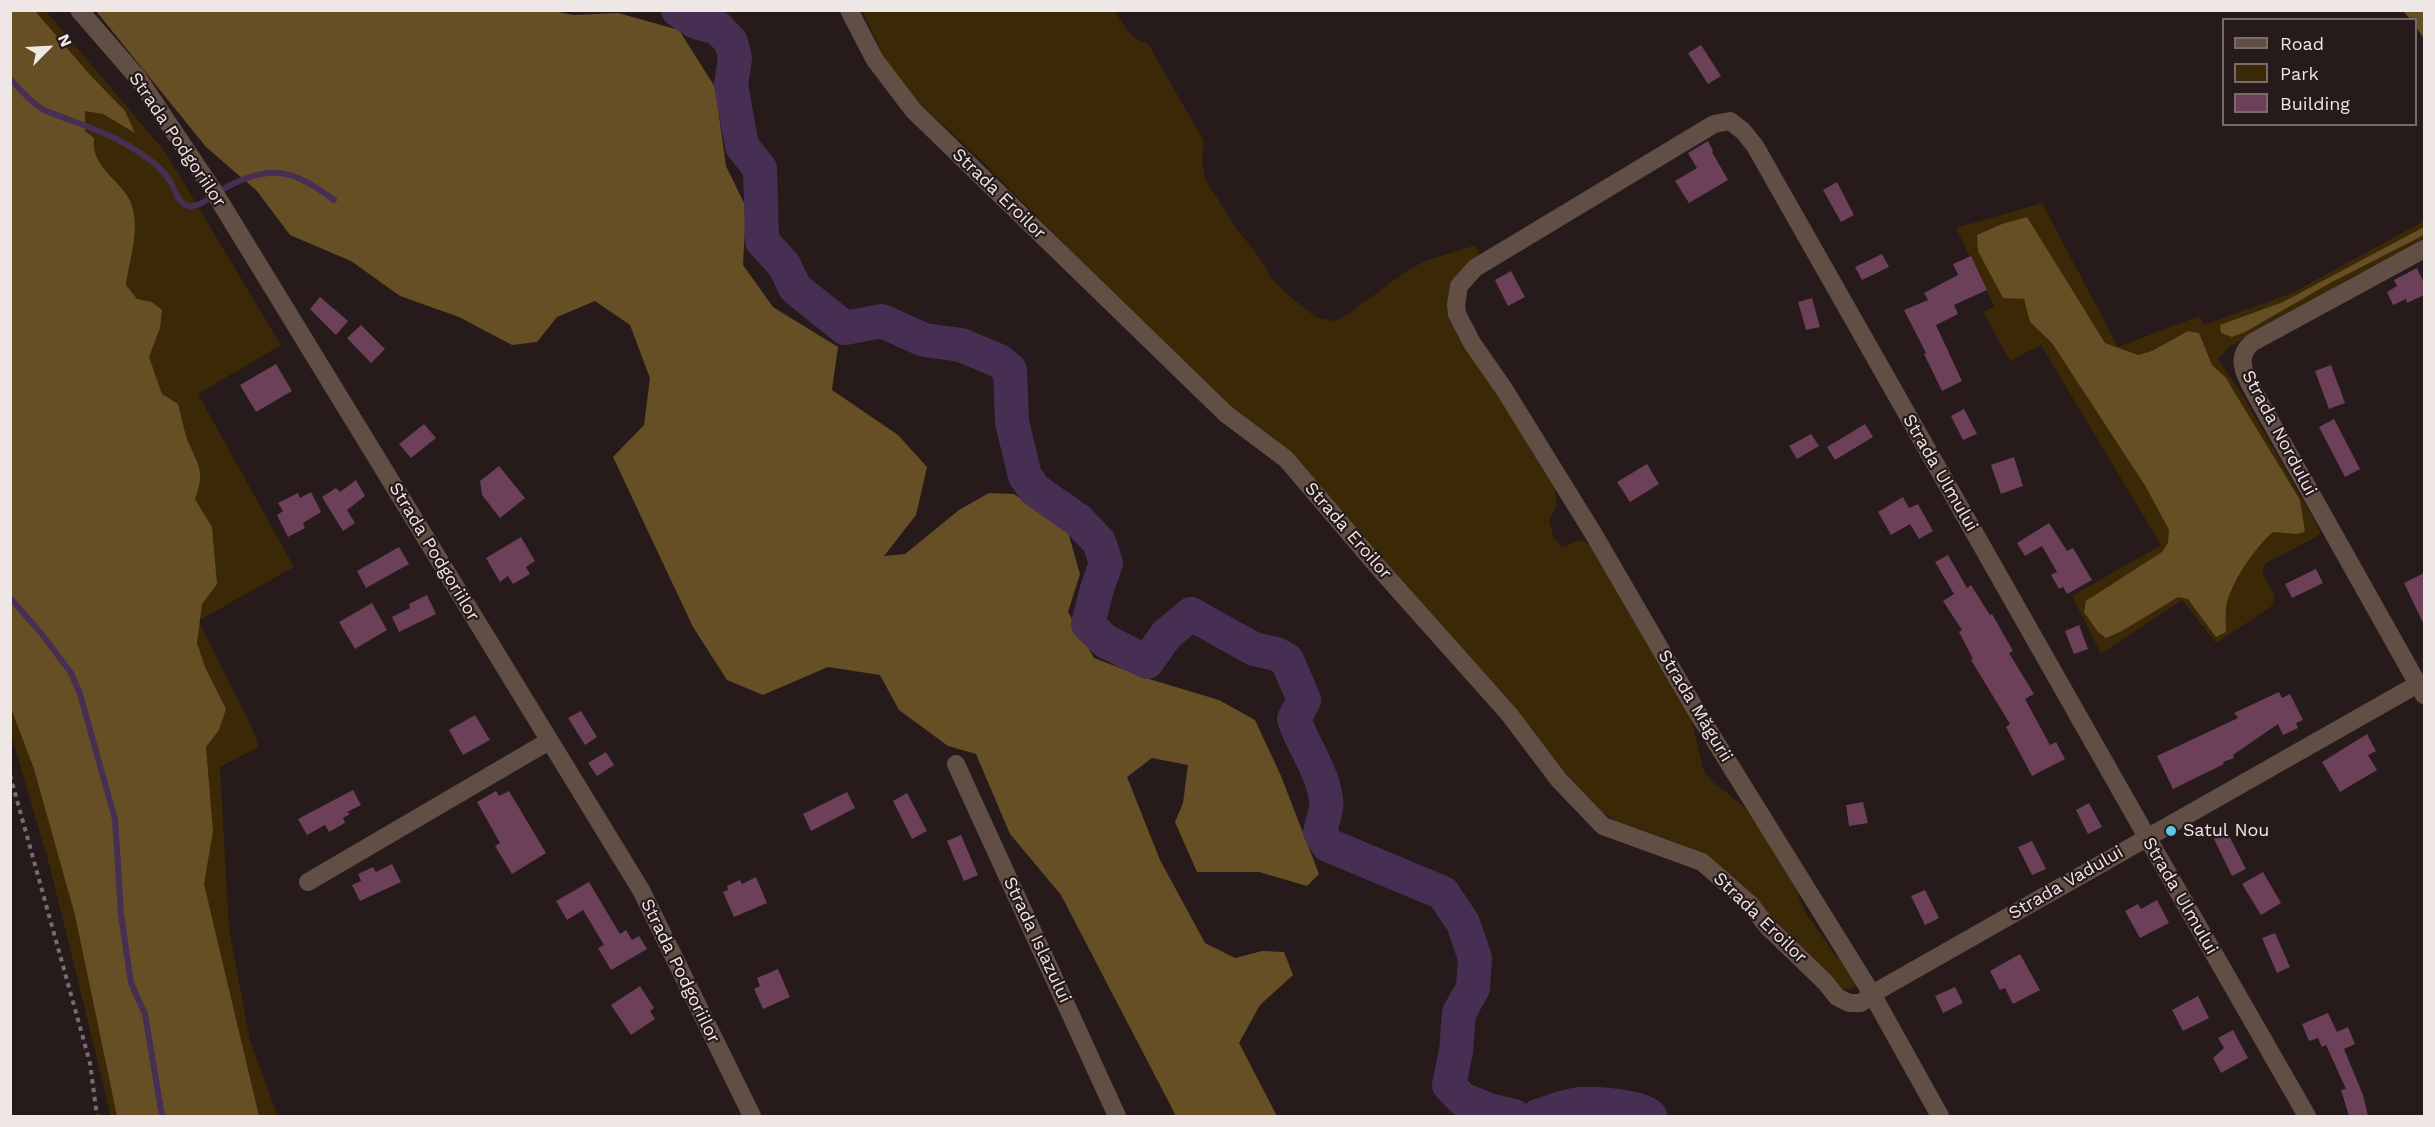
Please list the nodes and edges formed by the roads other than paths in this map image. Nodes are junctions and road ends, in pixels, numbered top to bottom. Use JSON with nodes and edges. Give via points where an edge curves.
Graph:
{"nodes":[{"id":1,"x":79,"y":10,"type":"edge"},
{"id":2,"x":849,"y":10,"type":"edge"},
{"id":3,"x":2424,"y":249,"type":"edge"},
{"id":4,"x":1457,"y":295,"type":"joint"},
{"id":5,"x":2421,"y":689,"type":"edge"},
{"id":6,"x":549,"y":741,"type":"junction"},
{"id":7,"x":956,"y":764,"type":"dead end"},
{"id":8,"x":2146,"y":837,"type":"junction"},
{"id":9,"x":308,"y":882,"type":"dead end"},
{"id":10,"x":1872,"y":994,"type":"junction"},
{"id":11,"x":752,"y":1116,"type":"edge"},
{"id":12,"x":1117,"y":1116,"type":"edge"},
{"id":13,"x":1940,"y":1116,"type":"edge"},
{"id":14,"x":2307,"y":1116,"type":"edge"}],
"edges":[{"from":1,"to":6,"type":"street","name":"Strada Podgoriilor","via":[[138,78],[212,187]]},
{"from":2,"to":10,"type":"street","name":"Strada Eroilor","via":[[875,60],[913,110],[1226,414],[1286,459],[1509,714],[1559,780],[1603,826],[1702,862],[1750,904],[1837,997],[1861,1003]]},
{"from":3,"to":5,"type":"street","name":"Strada Nordului","via":[[2253,342],[2246,348],[2242,364]]},
{"from":4,"to":8,"type":"street","name":"Strada Ulmului","via":[[1463,279],[1475,268],[1714,124],[1730,121],[1743,131]]},
{"from":4,"to":10,"type":"street","name":"Strada Măgurii","via":[[1457,314],[1473,343]]},
{"from":5,"to":8,"type":"street","name":"Strada Vadului"},
{"from":6,"to":9,"type":"street"},
{"from":6,"to":11,"type":"street","name":"Strada Podgoriilor","via":[[641,890]]},
{"from":7,"to":12,"type":"street","name":"Strada Islazului"},
{"from":8,"to":10,"type":"street","name":"Strada Vadului"},
{"from":8,"to":14,"type":"street","name":"Strada Ulmului"},
{"from":10,"to":13,"type":"street","name":"Strada Măgurii"}]}
